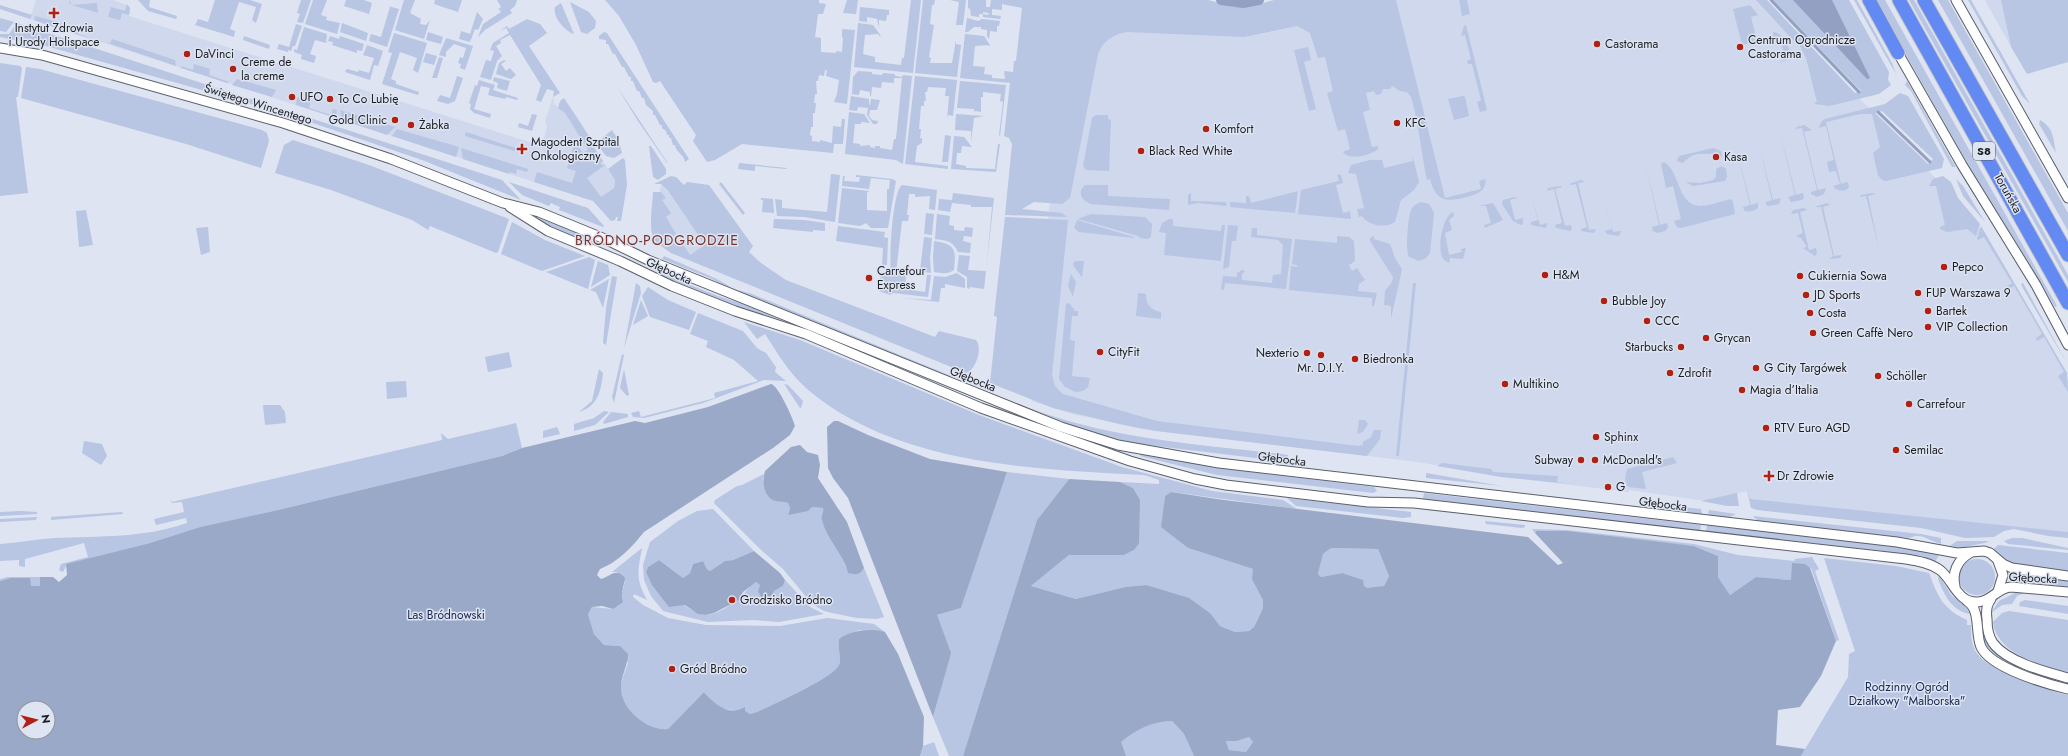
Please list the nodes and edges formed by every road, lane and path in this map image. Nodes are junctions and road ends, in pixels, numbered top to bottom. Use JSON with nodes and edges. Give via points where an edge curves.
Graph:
{"nodes":[{"id":1,"x":1869,"y":0,"type":"edge"},
{"id":2,"x":1899,"y":0,"type":"edge"},
{"id":3,"x":1924,"y":0,"type":"edge"},
{"id":4,"x":1956,"y":0,"type":"edge"},
{"id":5,"x":0,"y":48,"type":"edge"},
{"id":6,"x":1898,"y":53,"type":"joint"},
{"id":7,"x":2068,"y":198,"type":"edge"},
{"id":8,"x":503,"y":203,"type":"junction"},
{"id":9,"x":625,"y":249,"type":"joint"},
{"id":10,"x":2068,"y":255,"type":"edge"},
{"id":11,"x":623,"y":262,"type":"joint"},
{"id":12,"x":2068,"y":303,"type":"edge"},
{"id":13,"x":2068,"y":345,"type":"edge"},
{"id":14,"x":1971,"y":552,"type":"junction"},
{"id":15,"x":1998,"y":560,"type":"junction"},
{"id":16,"x":2068,"y":576,"type":"edge"},
{"id":17,"x":1955,"y":587,"type":"junction"},
{"id":18,"x":1998,"y":591,"type":"junction"},
{"id":19,"x":2068,"y":592,"type":"edge"},
{"id":20,"x":1991,"y":598,"type":"junction"},
{"id":21,"x":1967,"y":600,"type":"junction"},
{"id":22,"x":2068,"y":678,"type":"edge"},
{"id":23,"x":2068,"y":689,"type":"edge"}],
"edges":[{"from":1,"to":6,"type":"highway"},
{"from":2,"to":12,"type":"highway","name":"Toruńska","number":"S8"},
{"from":3,"to":10,"type":"highway","name":"Toruńska","number":"S8"},
{"from":4,"to":7,"type":"street"},
{"from":5,"to":8,"type":"street","name":"Świętego Wincentego","via":[[36,54],[283,123],[404,164]]},
{"from":6,"to":13,"type":"street","name":"Toruńska","via":[[2036,285]]},
{"from":8,"to":9,"type":"street","name":"Świętego Wincentego","via":[[539,212]]},
{"from":8,"to":11,"type":"street","name":"Świętego Wincentego","via":[[548,231]]},
{"from":9,"to":14,"type":"street","name":"Głębocka","via":[[1044,421],[1118,445],[1219,464],[1897,542],[1956,553]]},
{"from":11,"to":17,"type":"street","name":"Głębocka","via":[[672,286],[735,311],[806,334],[981,408],[1112,455],[1195,479],[1368,502],[1420,504],[1894,558],[1933,566],[1948,577]]},
{"from":14,"to":15,"type":"street","name":"Głębocka","via":[[1986,552]]},
{"from":14,"to":17,"type":"street","via":[[1956,567]]},
{"from":15,"to":16,"type":"street","name":"Głębocka","via":[[2015,569]]},
{"from":15,"to":18,"type":"street","name":"Głębocka","via":[[2003,575]]},
{"from":17,"to":21,"type":"street","name":"Głębocka","via":[[1960,596]]},
{"from":18,"to":19,"type":"street","name":"Głębocka","via":[[2015,586]]},
{"from":18,"to":20,"type":"street","name":"Głębocka"},
{"from":20,"to":21,"type":"street","via":[[1979,602]]},
{"from":20,"to":22,"type":"street","via":[[1987,606],[1987,626],[1990,638],[1997,647],[2025,664]]},
{"from":21,"to":23,"type":"street","name":"Głębocka","via":[[1974,609],[1979,643],[1989,657],[2026,676]]}]}
